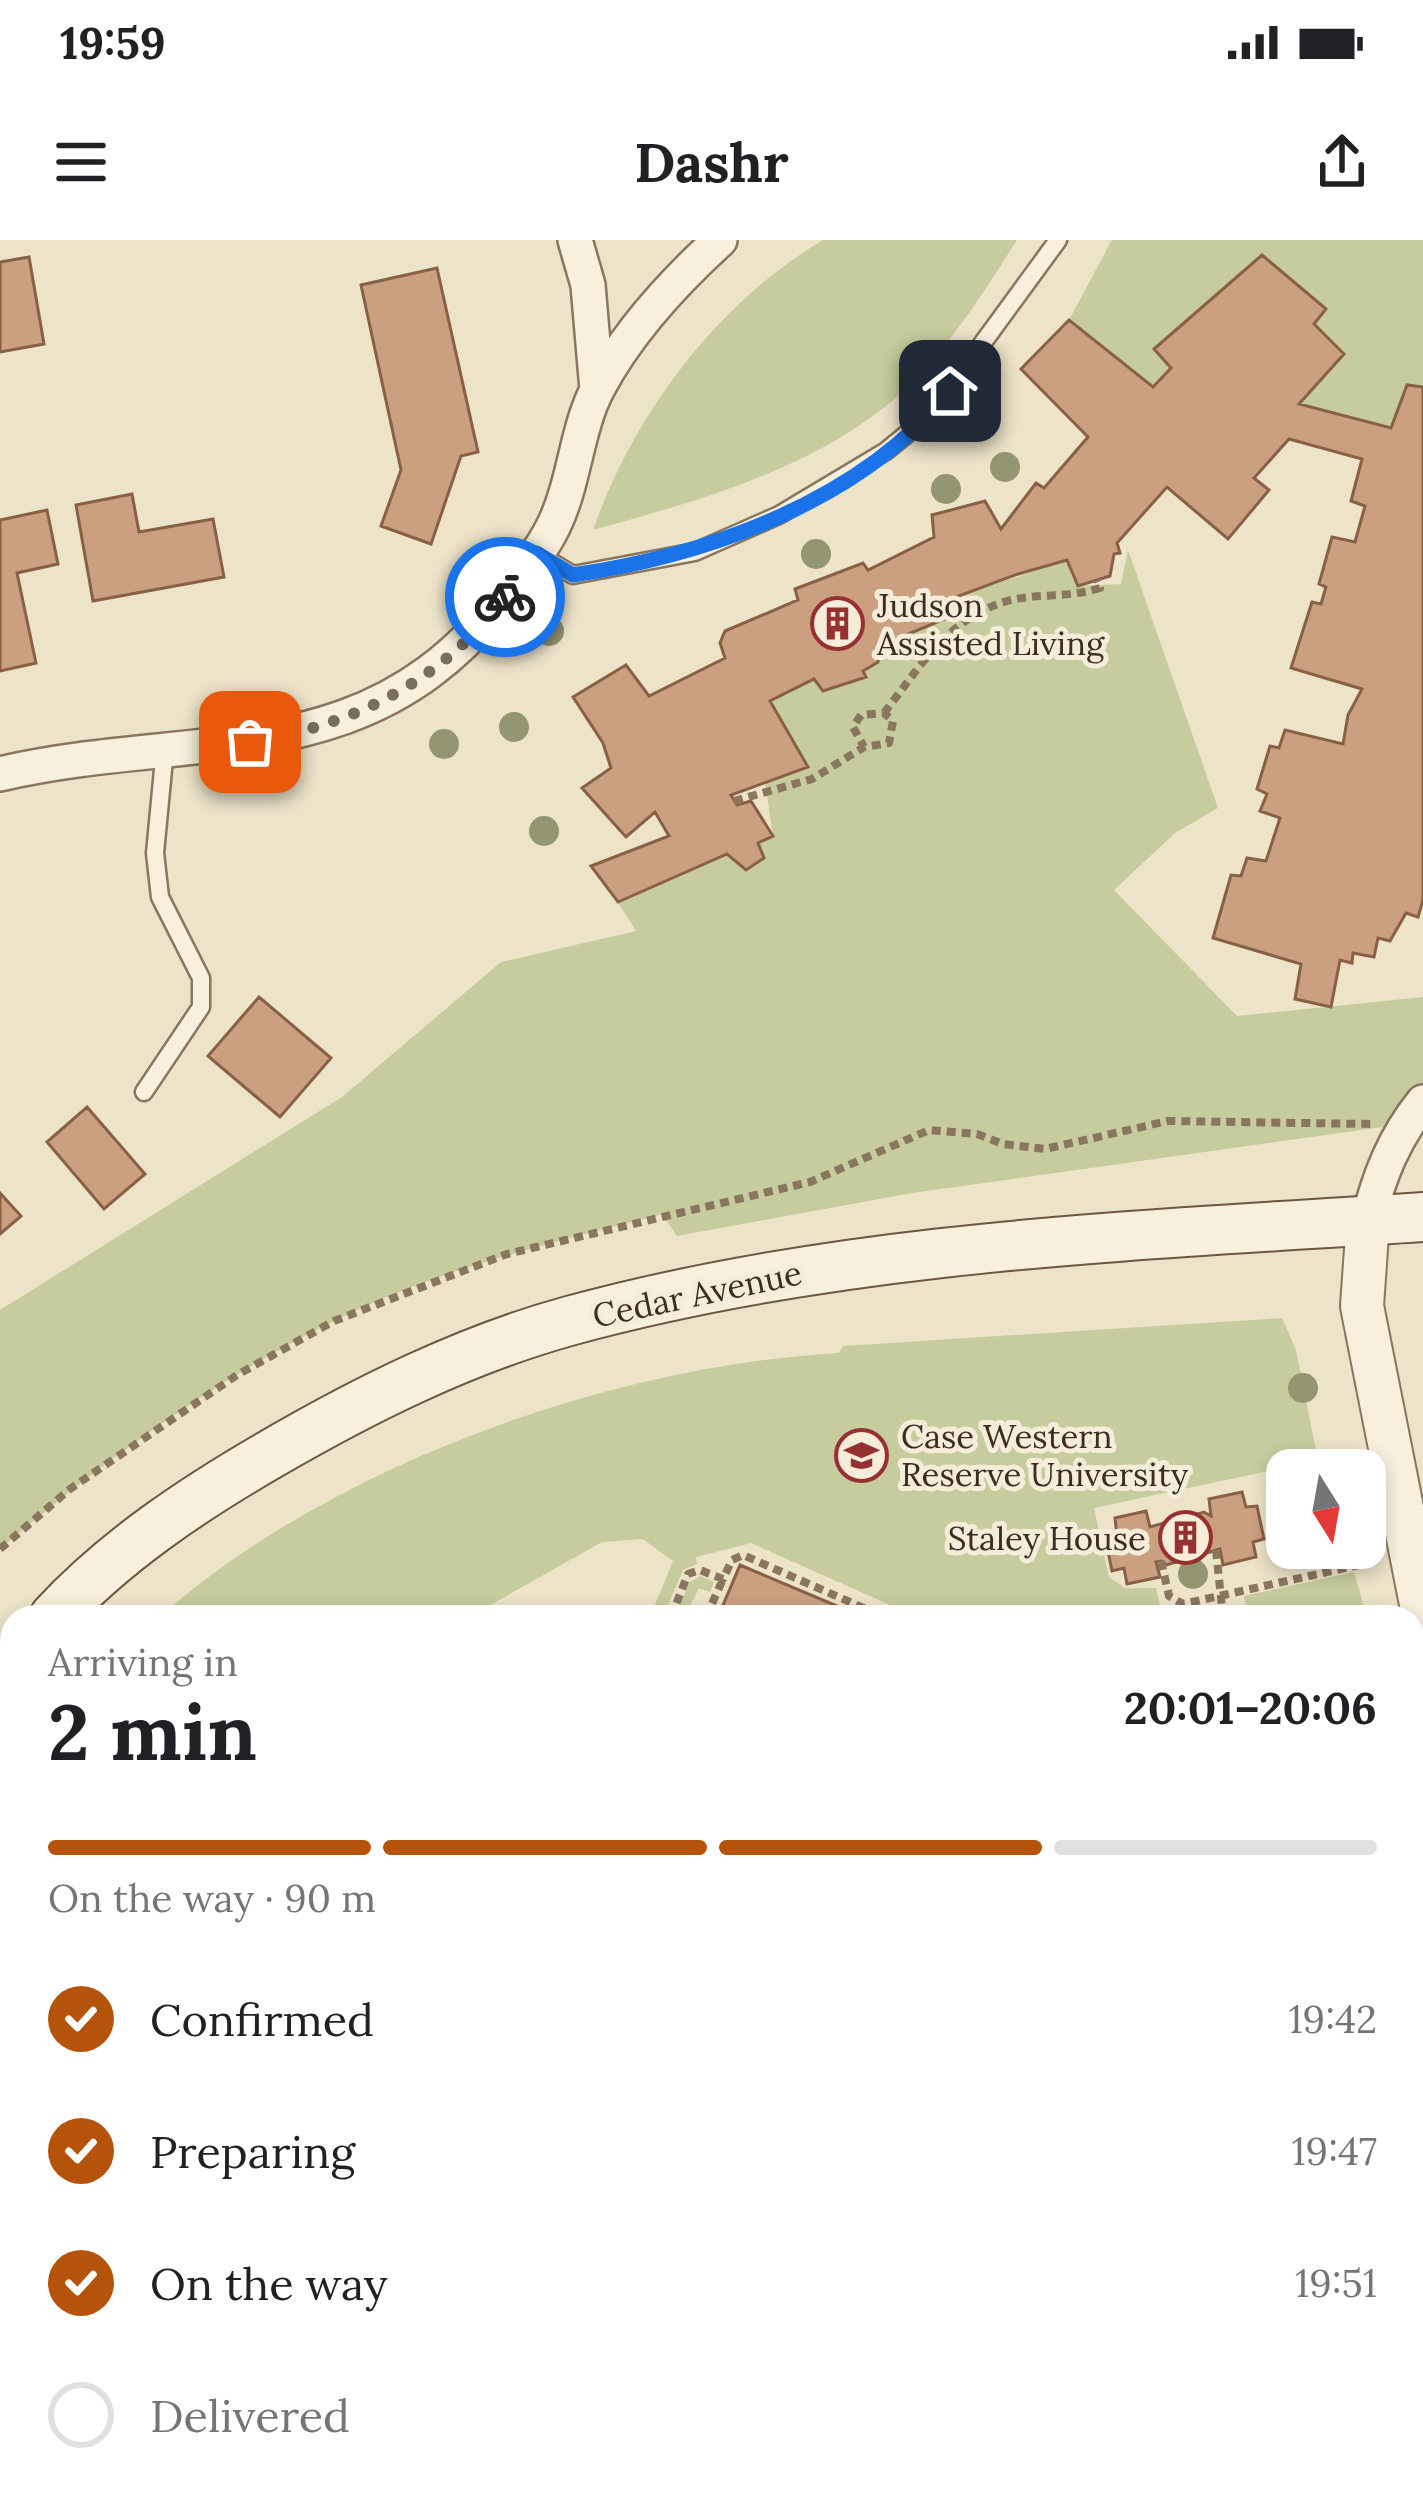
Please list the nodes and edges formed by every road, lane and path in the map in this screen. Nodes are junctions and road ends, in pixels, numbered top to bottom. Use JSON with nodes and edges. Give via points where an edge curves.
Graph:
{"nodes":[{"id":1,"x":575,"y":240,"type":"edge"},
{"id":2,"x":720,"y":240,"type":"edge"},
{"id":3,"x":1058,"y":240,"type":"edge"},
{"id":4,"x":597,"y":390,"type":"junction"},
{"id":5,"x":536,"y":553,"type":"junction"},
{"id":6,"x":1096,"y":580,"type":"dead end"},
{"id":7,"x":884,"y":713,"type":"junction"},
{"id":8,"x":864,"y":747,"type":"junction"},
{"id":9,"x":165,"y":749,"type":"junction"},
{"id":10,"x":0,"y":774,"type":"edge"},
{"id":11,"x":734,"y":801,"type":"dead end"},
{"id":12,"x":144,"y":1092,"type":"dead end"},
{"id":13,"x":1423,"y":1102,"type":"edge"},
{"id":14,"x":1423,"y":1217,"type":"edge"},
{"id":15,"x":1368,"y":1221,"type":"junction"},
{"id":16,"x":1216,"y":1550,"type":"dead end"},
{"id":17,"x":1161,"y":1561,"type":"dead end"},
{"id":18,"x":1340,"y":1569,"type":"edge"},
{"id":19,"x":723,"y":1579,"type":"junction"},
{"id":20,"x":1218,"y":1595,"type":"junction"},
{"id":21,"x":68,"y":1605,"type":"edge"},
{"id":22,"x":675,"y":1605,"type":"edge"},
{"id":23,"x":711,"y":1605,"type":"edge"},
{"id":24,"x":857,"y":1605,"type":"edge"},
{"id":25,"x":1220,"y":1605,"type":"edge"},
{"id":26,"x":1421,"y":1605,"type":"edge"}],
"edges":[{"from":1,"to":4,"type":"street"},
{"from":2,"to":4,"type":"street","via":[[650,314]]},
{"from":3,"to":5,"type":"lane","via":[[930,415],[858,470],[695,552],[573,575]]},
{"from":4,"to":5,"type":"street","via":[[563,500]]},
{"from":5,"to":9,"type":"street","via":[[484,624],[375,707],[277,737]]},
{"from":6,"to":7,"type":"path","via":[[1100,588],[1085,593],[986,610],[933,647]]},
{"from":7,"to":8,"type":"path","via":[[893,721],[889,743]]},
{"from":7,"to":8,"type":"path","via":[[860,715],[853,727]]},
{"from":8,"to":11,"type":"path","via":[[812,779]]},
{"from":9,"to":10,"type":"street"},
{"from":9,"to":12,"type":"lane","via":[[155,853],[160,897],[201,978],[201,1007]]},
{"from":13,"to":15,"type":"street","via":[[1387,1160]]},
{"from":14,"to":15,"type":"main road","name":"Cedar Avenue"},
{"from":15,"to":21,"type":"main road","name":"Cedar Avenue","via":[[856,1263],[565,1322],[341,1413],[155,1528]]},
{"from":15,"to":26,"type":"street","via":[[1362,1306]]},
{"from":16,"to":20,"type":"path"},
{"from":17,"to":20,"type":"path","via":[[1169,1596],[1183,1604]]},
{"from":18,"to":20,"type":"path"},
{"from":19,"to":22,"type":"path","via":[[688,1574]]},
{"from":19,"to":23,"type":"path"},
{"from":19,"to":24,"type":"path","via":[[742,1555]]},
{"from":20,"to":25,"type":"path"}]}
